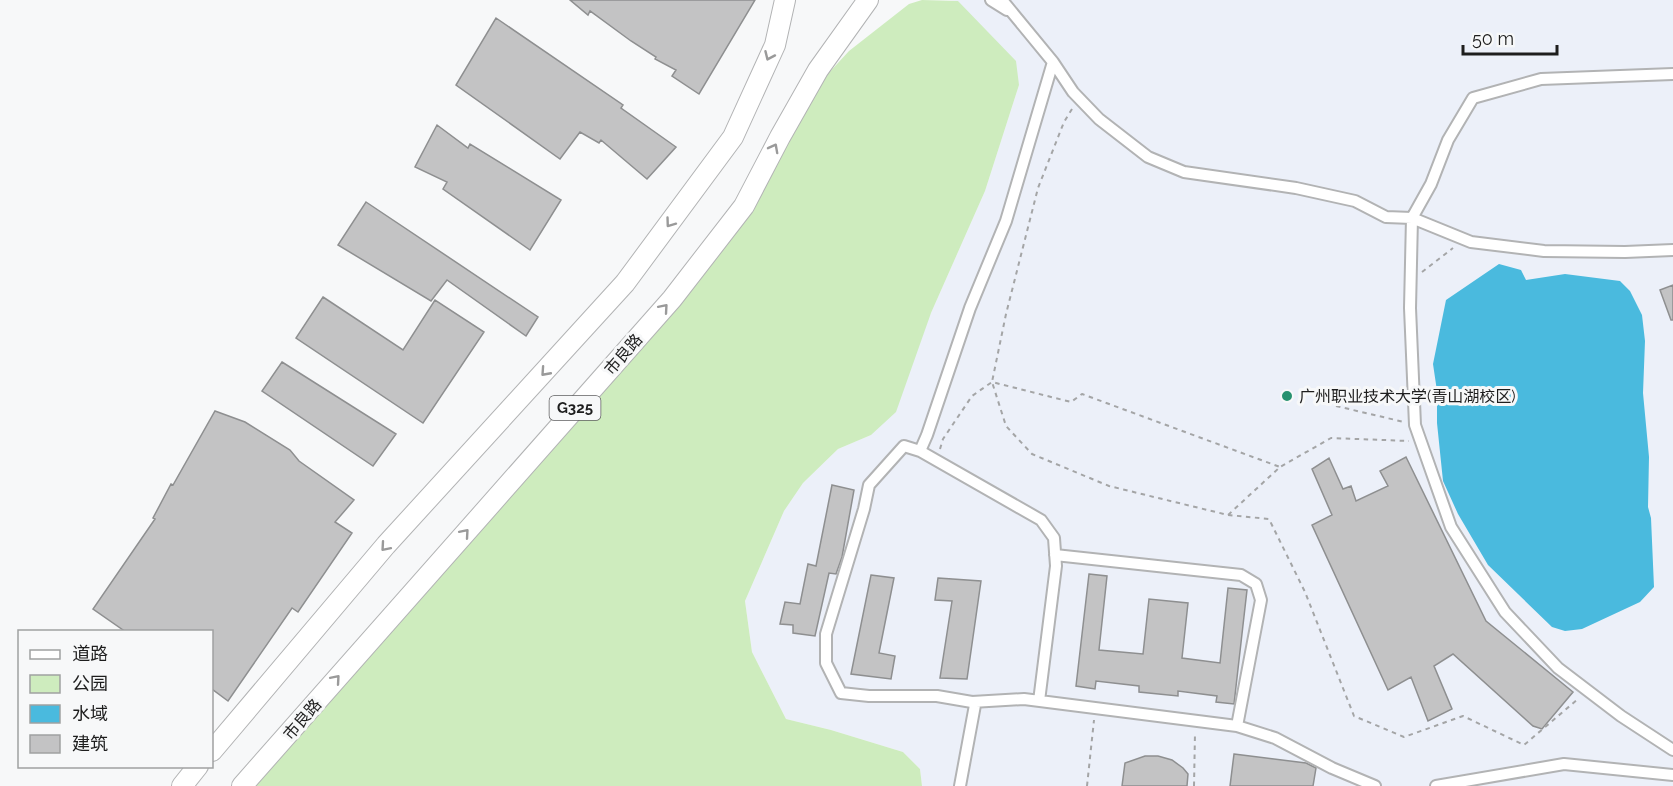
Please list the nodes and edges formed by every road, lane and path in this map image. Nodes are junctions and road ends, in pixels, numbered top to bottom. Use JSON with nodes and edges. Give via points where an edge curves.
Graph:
{"nodes":[{"id":1,"x":785,"y":0,"type":"edge"},
{"id":2,"x":868,"y":0,"type":"edge"},
{"id":3,"x":991,"y":0,"type":"edge"},
{"id":4,"x":1002,"y":0,"type":"edge"},
{"id":5,"x":1012,"y":13,"type":"junction"},
{"id":6,"x":1053,"y":62,"type":"junction"},
{"id":7,"x":1673,"y":74,"type":"edge"},
{"id":8,"x":1079,"y":98,"type":"junction"},
{"id":9,"x":1412,"y":218,"type":"junction"},
{"id":10,"x":1464,"y":239,"type":"junction"},
{"id":11,"x":1673,"y":250,"type":"edge"},
{"id":12,"x":1410,"y":281,"type":"junction"},
{"id":13,"x":992,"y":382,"type":"junction"},
{"id":14,"x":1336,"y":406,"type":"dead end"},
{"id":15,"x":1415,"y":425,"type":"junction"},
{"id":16,"x":1421,"y":442,"type":"junction"},
{"id":17,"x":920,"y":451,"type":"junction"},
{"id":18,"x":937,"y":460,"type":"junction"},
{"id":19,"x":1280,"y":467,"type":"junction"},
{"id":20,"x":1228,"y":514,"type":"junction"},
{"id":21,"x":1055,"y":555,"type":"junction"},
{"id":22,"x":1587,"y":691,"type":"junction"},
{"id":23,"x":1039,"y":701,"type":"junction"},
{"id":24,"x":972,"y":702,"type":"junction"},
{"id":25,"x":1095,"y":708,"type":"junction"},
{"id":26,"x":1196,"y":721,"type":"junction"},
{"id":27,"x":1237,"y":726,"type":"junction"},
{"id":28,"x":213,"y":750,"type":"edge"},
{"id":29,"x":1673,"y":750,"type":"edge"},
{"id":30,"x":196,"y":768,"type":"edge"},
{"id":31,"x":1673,"y":775,"type":"edge"},
{"id":32,"x":182,"y":786,"type":"edge"},
{"id":33,"x":242,"y":786,"type":"edge"},
{"id":34,"x":960,"y":786,"type":"edge"},
{"id":35,"x":1087,"y":786,"type":"edge"},
{"id":36,"x":1194,"y":786,"type":"edge"},
{"id":37,"x":1375,"y":786,"type":"edge"},
{"id":38,"x":1436,"y":786,"type":"edge"}],
"edges":[{"from":1,"to":28,"type":"highway","number":"G325","one_way":true,"via":[[775,45],[733,137],[625,284],[386,545]]},
{"from":33,"to":2,"type":"highway","name":"市良路","number":"G325","one_way":true,"via":[[672,299],[744,206],[818,70]]},
{"from":3,"to":5,"type":"street"},
{"from":4,"to":5,"type":"street"},
{"from":5,"to":6,"type":"street"},
{"from":6,"to":8,"type":"street"},
{"from":6,"to":17,"type":"street","via":[[1006,221],[970,308]]},
{"from":7,"to":9,"type":"street","via":[[1541,79],[1473,98],[1448,140],[1431,184]]},
{"from":8,"to":9,"type":"street","via":[[1148,157],[1184,172],[1304,190],[1355,201],[1386,217]]},
{"from":8,"to":13,"type":"path","via":[[1064,122],[1038,188]]},
{"from":9,"to":10,"type":"street"},
{"from":9,"to":12,"type":"street"},
{"from":10,"to":11,"type":"street","via":[[1544,251]]},
{"from":10,"to":12,"type":"path"},
{"from":12,"to":15,"type":"street"},
{"from":13,"to":18,"type":"path","via":[[972,396],[944,439]]},
{"from":13,"to":19,"type":"path","via":[[1071,402],[1082,394]]},
{"from":13,"to":20,"type":"path","via":[[1006,426],[1032,454],[1109,486]]},
{"from":14,"to":15,"type":"path"},
{"from":15,"to":16,"type":"street"},
{"from":16,"to":19,"type":"path","via":[[1331,438]]},
{"from":16,"to":22,"type":"street","via":[[1451,526],[1505,612],[1558,668]]},
{"from":17,"to":18,"type":"street"},
{"from":17,"to":24,"type":"street","via":[[904,446],[869,485],[826,634],[826,663],[841,693],[937,696]]},
{"from":18,"to":21,"type":"street","via":[[1041,520],[1054,537]]},
{"from":19,"to":20,"type":"path"},
{"from":20,"to":22,"type":"path","via":[[1269,519],[1305,592],[1354,716],[1404,736],[1462,716],[1524,745]]},
{"from":21,"to":23,"type":"street"},
{"from":21,"to":27,"type":"street","via":[[1241,575],[1256,584],[1261,600]]},
{"from":22,"to":29,"type":"street"},
{"from":23,"to":24,"type":"street"},
{"from":23,"to":25,"type":"street"},
{"from":24,"to":34,"type":"street","via":[[975,705]]},
{"from":25,"to":26,"type":"street"},
{"from":25,"to":35,"type":"path"},
{"from":26,"to":27,"type":"street"},
{"from":26,"to":36,"type":"path"},
{"from":27,"to":37,"type":"street","via":[[1275,738]]},
{"from":30,"to":32,"type":"highway"},
{"from":31,"to":38,"type":"street","via":[[1564,764]]}]}
